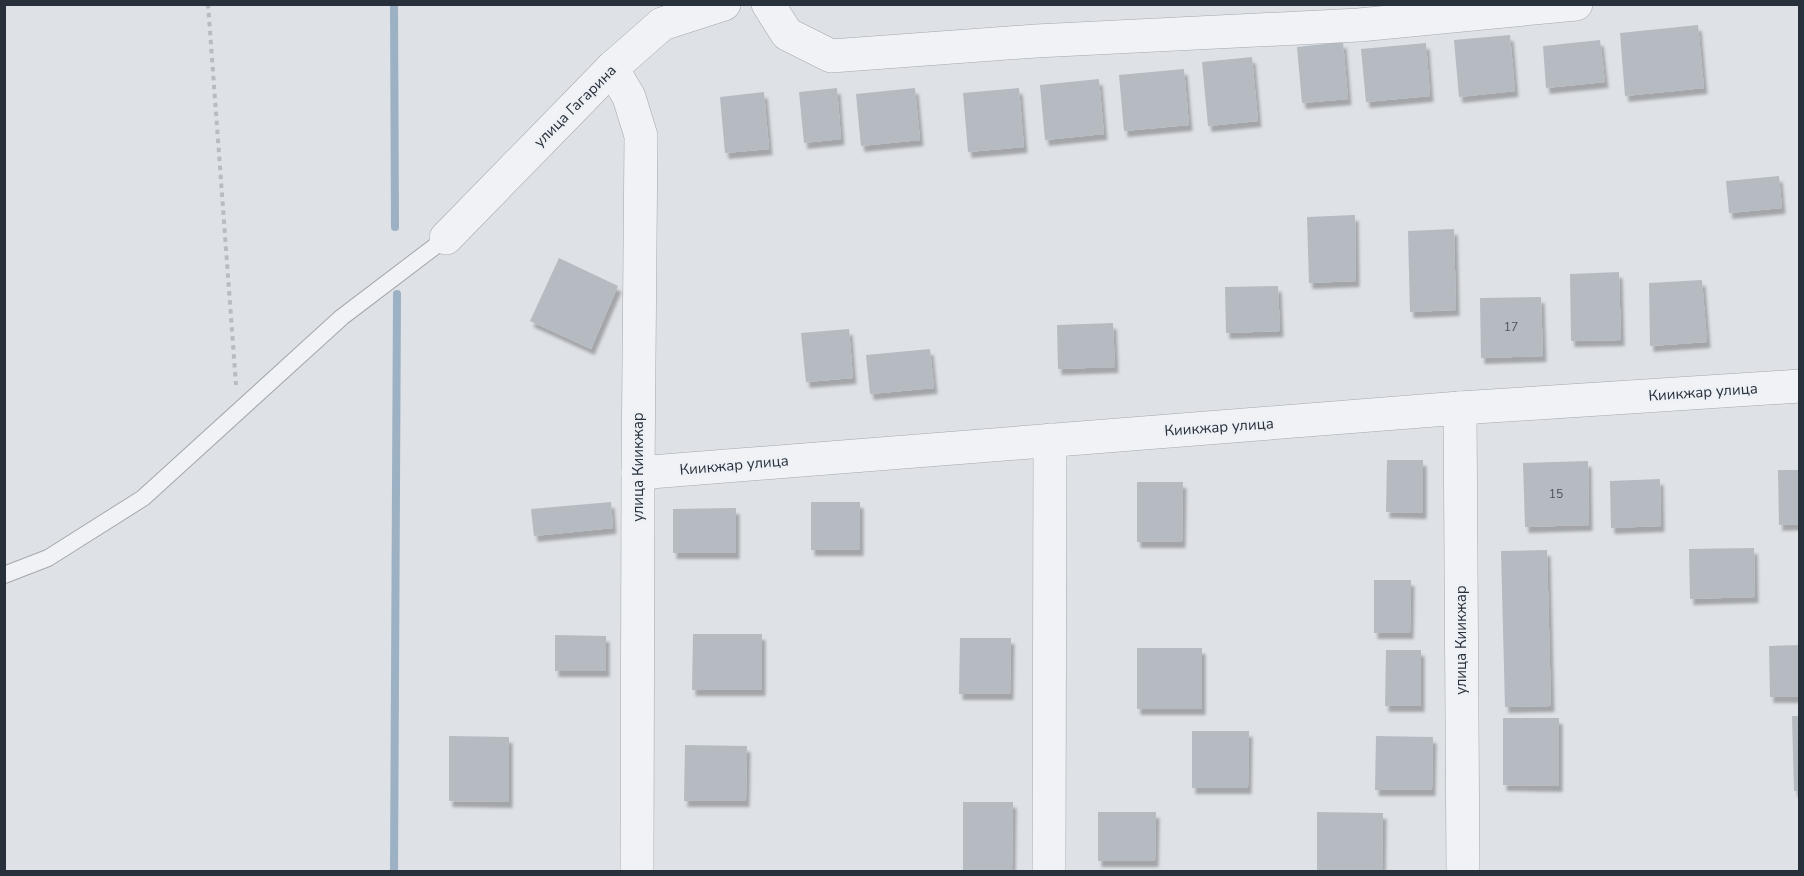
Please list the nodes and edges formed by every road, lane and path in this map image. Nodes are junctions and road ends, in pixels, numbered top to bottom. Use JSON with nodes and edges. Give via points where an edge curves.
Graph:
{"nodes":[{"id":1,"x":208,"y":4,"type":"edge"},
{"id":2,"x":724,"y":4,"type":"edge"},
{"id":3,"x":768,"y":4,"type":"edge"},
{"id":4,"x":1576,"y":4,"type":"edge"},
{"id":5,"x":612,"y":68,"type":"junction"},
{"id":6,"x":446,"y":238,"type":"joint"},
{"id":7,"x":1800,"y":386,"type":"edge"},
{"id":8,"x":1460,"y":408,"type":"junction"},
{"id":9,"x":238,"y":412,"type":"junction"},
{"id":10,"x":1050,"y":440,"type":"junction"},
{"id":11,"x":638,"y":473,"type":"junction"},
{"id":12,"x":4,"y":575,"type":"edge"},
{"id":13,"x":637,"y":872,"type":"edge"},
{"id":14,"x":1049,"y":872,"type":"edge"},
{"id":15,"x":1463,"y":872,"type":"edge"}],
"edges":[{"from":1,"to":9,"type":"path"},
{"from":2,"to":5,"type":"street","name":"улица Гагарина","via":[[662,24]]},
{"from":3,"to":4,"type":"street","via":[[787,34],[831,56],[1359,25]]},
{"from":5,"to":6,"type":"street","name":"улица Гагарина"},
{"from":5,"to":11,"type":"street","name":"улица Киикжар","via":[[629,97],[641,136]]},
{"from":6,"to":9,"type":"lane","via":[[342,317]]},
{"from":7,"to":8,"type":"street","name":"Киикжар улица"},
{"from":8,"to":10,"type":"street","name":"Киикжар улица"},
{"from":8,"to":15,"type":"street","name":"улица Киикжар"},
{"from":9,"to":12,"type":"lane","via":[[143,498],[48,558]]},
{"from":10,"to":11,"type":"street","name":"Киикжар улица"},
{"from":10,"to":14,"type":"street"},
{"from":11,"to":13,"type":"street","name":"улица Киикжар"}]}
